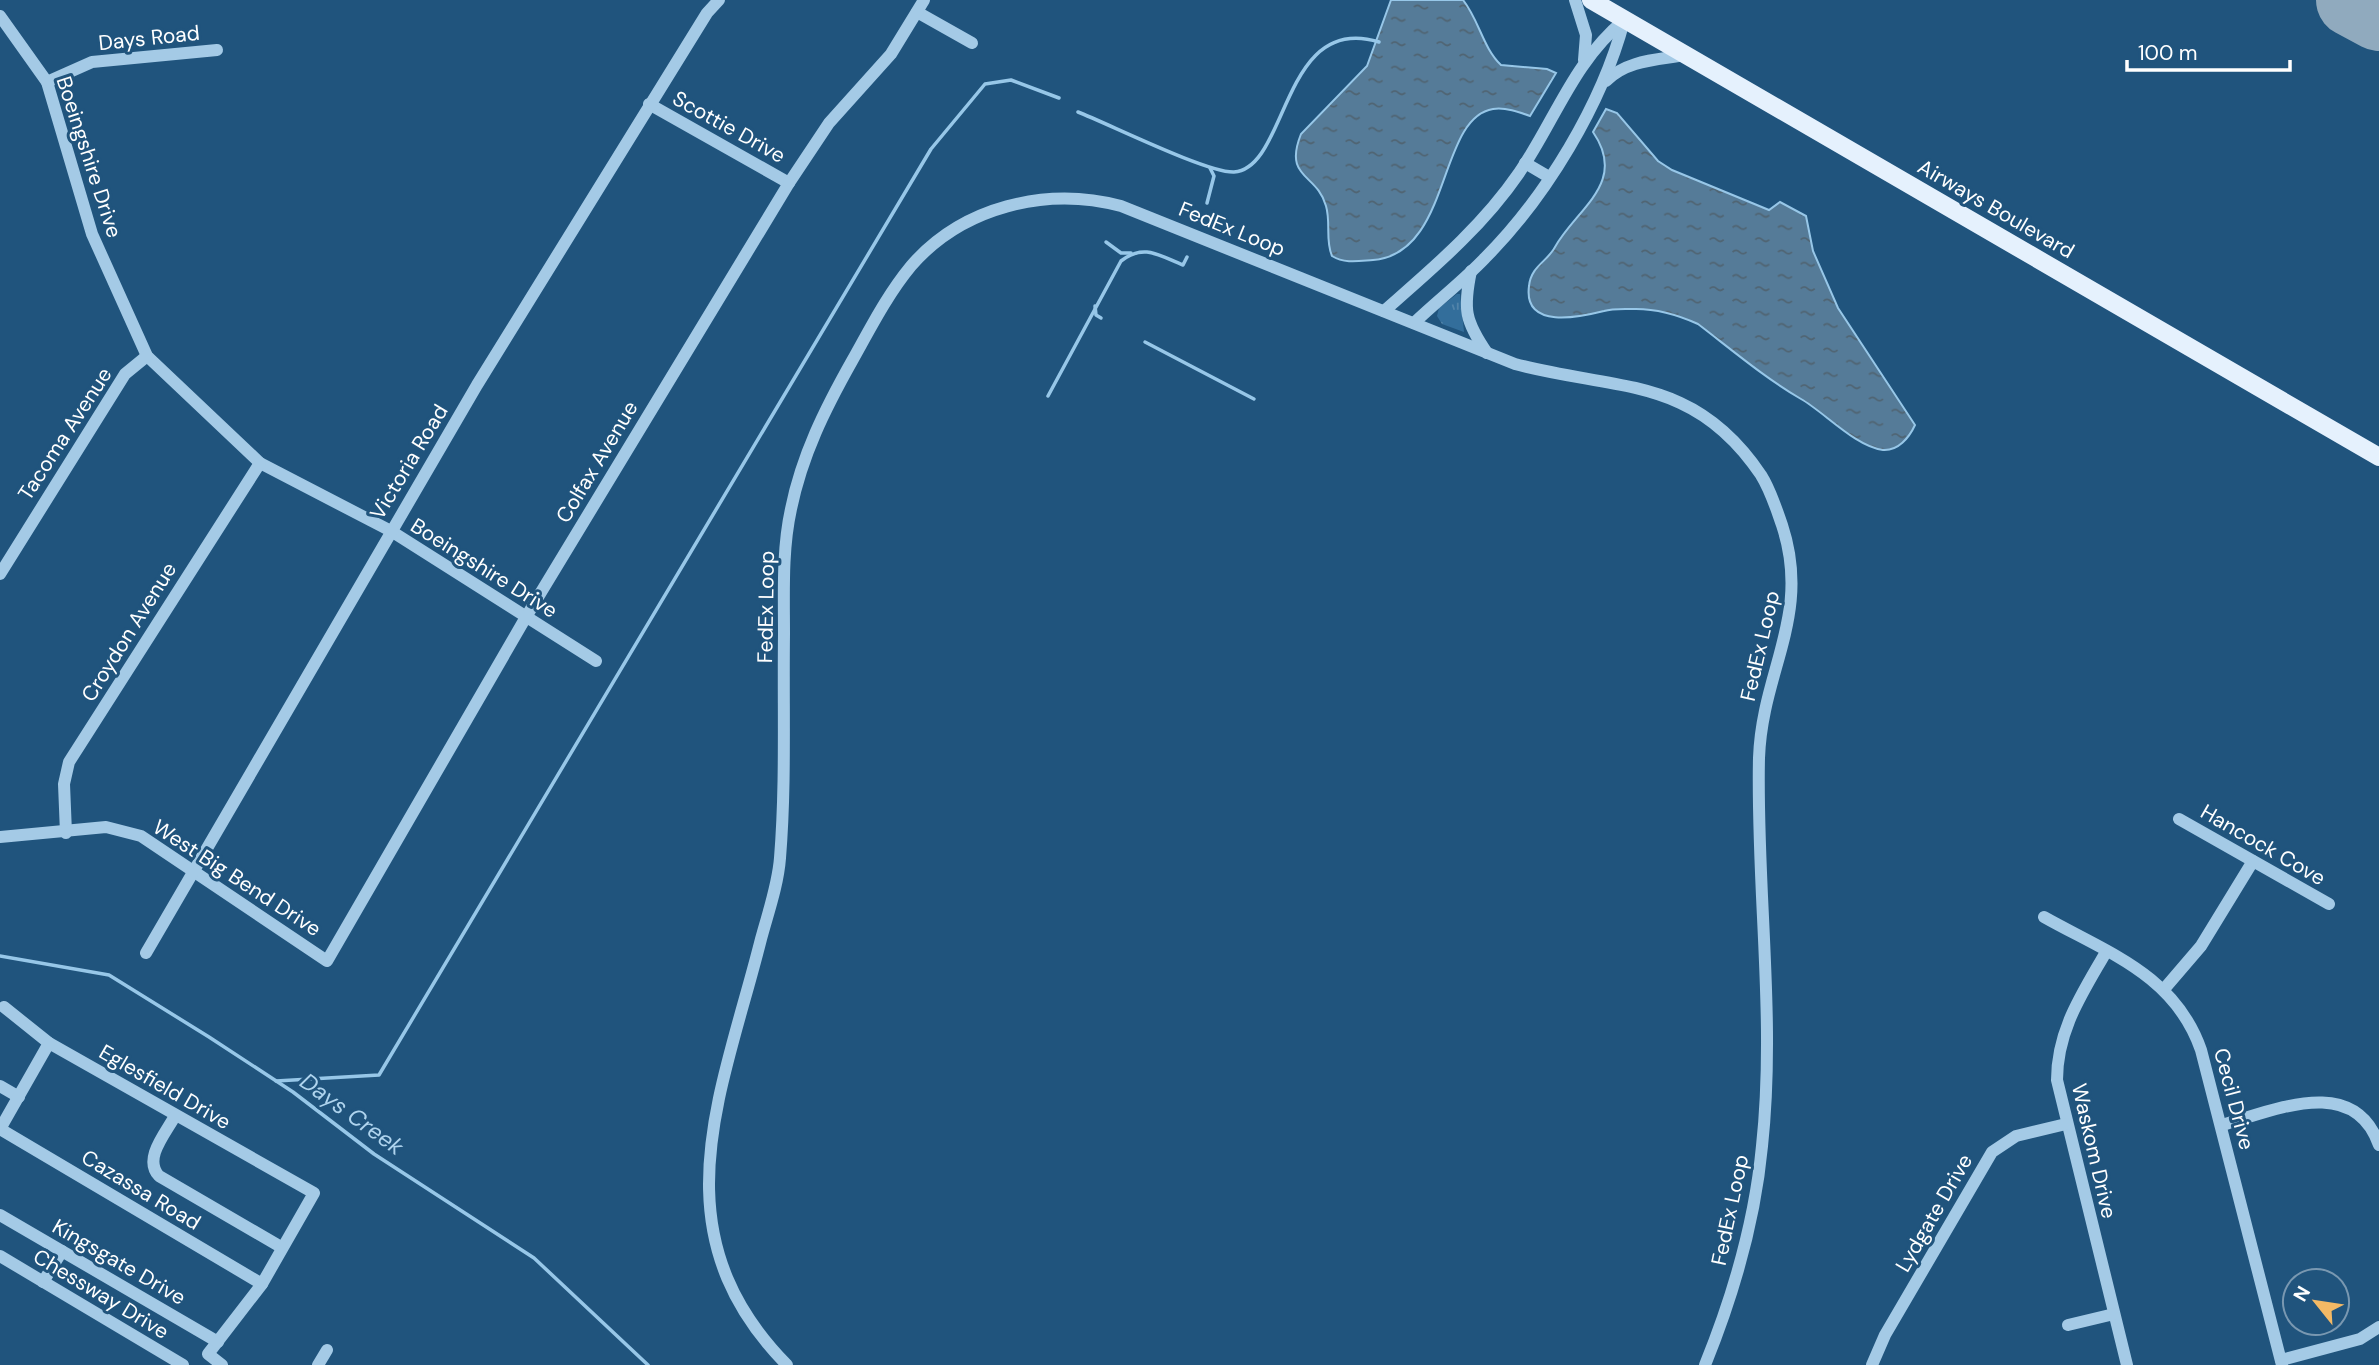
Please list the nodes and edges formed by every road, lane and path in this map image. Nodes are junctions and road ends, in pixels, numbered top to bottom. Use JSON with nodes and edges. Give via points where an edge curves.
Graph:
{"nodes":[{"id":1,"x":719,"y":0,"type":"edge"},
{"id":2,"x":924,"y":0,"type":"edge"},
{"id":3,"x":1575,"y":0,"type":"edge"},
{"id":4,"x":1591,"y":0,"type":"edge"},
{"id":5,"x":917,"y":12,"type":"junction"},
{"id":6,"x":0,"y":16,"type":"edge"},
{"id":7,"x":1624,"y":20,"type":"junction"},
{"id":8,"x":972,"y":43,"type":"dead end"},
{"id":9,"x":217,"y":50,"type":"dead end"},
{"id":10,"x":1685,"y":55,"type":"junction"},
{"id":11,"x":1584,"y":60,"type":"junction"},
{"id":12,"x":47,"y":82,"type":"junction"},
{"id":13,"x":1603,"y":83,"type":"junction"},
{"id":14,"x":649,"y":104,"type":"junction"},
{"id":15,"x":1525,"y":163,"type":"junction"},
{"id":16,"x":1549,"y":177,"type":"junction"},
{"id":17,"x":789,"y":183,"type":"junction"},
{"id":18,"x":1471,"y":271,"type":"junction"},
{"id":19,"x":1384,"y":311,"type":"junction"},
{"id":20,"x":1414,"y":323,"type":"junction"},
{"id":21,"x":1488,"y":353,"type":"junction"},
{"id":22,"x":147,"y":356,"type":"junction"},
{"id":23,"x":2379,"y":457,"type":"edge"},
{"id":24,"x":260,"y":463,"type":"junction"},
{"id":25,"x":391,"y":531,"type":"junction"},
{"id":26,"x":0,"y":574,"type":"edge"},
{"id":27,"x":526,"y":617,"type":"junction"},
{"id":28,"x":596,"y":661,"type":"dead end"},
{"id":29,"x":2179,"y":819,"type":"dead end"},
{"id":30,"x":66,"y":833,"type":"junction"},
{"id":31,"x":0,"y":837,"type":"edge"},
{"id":32,"x":2253,"y":861,"type":"junction"},
{"id":33,"x":194,"y":873,"type":"junction"},
{"id":34,"x":2329,"y":904,"type":"dead end"},
{"id":35,"x":2044,"y":917,"type":"dead end"},
{"id":36,"x":2106,"y":952,"type":"junction"},
{"id":37,"x":146,"y":953,"type":"dead end"},
{"id":38,"x":327,"y":961,"type":"joint"},
{"id":39,"x":2165,"y":988,"type":"junction"},
{"id":40,"x":4,"y":1007,"type":"dead end"},
{"id":41,"x":48,"y":1043,"type":"junction"},
{"id":42,"x":0,"y":1086,"type":"edge"},
{"id":43,"x":19,"y":1097,"type":"junction"},
{"id":44,"x":175,"y":1116,"type":"junction"},
{"id":45,"x":2066,"y":1124,"type":"junction"},
{"id":46,"x":2221,"y":1125,"type":"junction"},
{"id":47,"x":0,"y":1129,"type":"edge"},
{"id":48,"x":2379,"y":1145,"type":"edge"},
{"id":49,"x":1,"y":1217,"type":"edge"},
{"id":50,"x":281,"y":1247,"type":"junction"},
{"id":51,"x":62,"y":1251,"type":"junction"},
{"id":52,"x":0,"y":1256,"type":"edge"},
{"id":53,"x":43,"y":1282,"type":"junction"},
{"id":54,"x":262,"y":1284,"type":"junction"},
{"id":55,"x":2114,"y":1314,"type":"junction"},
{"id":56,"x":2068,"y":1325,"type":"dead end"},
{"id":57,"x":2379,"y":1327,"type":"edge"},
{"id":58,"x":218,"y":1342,"type":"junction"},
{"id":59,"x":327,"y":1350,"type":"dead end"},
{"id":60,"x":2282,"y":1363,"type":"edge"},
{"id":61,"x":183,"y":1365,"type":"edge"},
{"id":62,"x":222,"y":1365,"type":"edge"},
{"id":63,"x":318,"y":1365,"type":"edge"},
{"id":64,"x":787,"y":1365,"type":"edge"},
{"id":65,"x":1705,"y":1365,"type":"edge"},
{"id":66,"x":1872,"y":1365,"type":"edge"},
{"id":67,"x":2127,"y":1365,"type":"edge"}],
"edges":[{"from":1,"to":14,"type":"street","name":"Victoria Road"},
{"from":2,"to":5,"type":"street","name":"Colfax Avenue"},
{"from":3,"to":11,"type":"street","via":[[1586,35]]},
{"from":4,"to":7,"type":"main road","name":"Airways Boulevard"},
{"from":5,"to":8,"type":"street"},
{"from":5,"to":17,"type":"street","name":"Colfax Avenue","via":[[891,54],[830,123]]},
{"from":6,"to":12,"type":"street","name":"Boeingshire Drive"},
{"from":7,"to":10,"type":"main road","name":"Airways Boulevard"},
{"from":7,"to":11,"type":"street"},
{"from":7,"to":13,"type":"street"},
{"from":9,"to":12,"type":"street","name":"Days Road","via":[[92,62]]},
{"from":10,"to":13,"type":"street","via":[[1632,65]]},
{"from":10,"to":23,"type":"main road","name":"Airways Boulevard"},
{"from":11,"to":15,"type":"street"},
{"from":12,"to":22,"type":"street","name":"Boeingshire Drive","via":[[92,234]]},
{"from":13,"to":16,"type":"street"},
{"from":14,"to":17,"type":"street","name":"Scottie Drive"},
{"from":14,"to":25,"type":"street","name":"Victoria Road"},
{"from":15,"to":16,"type":"street"},
{"from":15,"to":19,"type":"street","via":[[1479,223]]},
{"from":16,"to":18,"type":"street","via":[[1512,228]]},
{"from":17,"to":27,"type":"street","name":"Colfax Avenue"},
{"from":18,"to":20,"type":"street"},
{"from":18,"to":21,"type":"street","via":[[1466,314]]},
{"from":19,"to":20,"type":"street","name":"FedEx Loop"},
{"from":19,"to":64,"type":"street","name":"FedEx Loop","via":[[1121,206],[1070,198],[1015,203],[961,226],[925,251],[883,306],[820,419],[791,510],[784,567],[780,861],[709,1140],[711,1220],[729,1282],[750,1320]]},
{"from":20,"to":21,"type":"street","name":"FedEx Loop"},
{"from":21,"to":65,"type":"street","name":"FedEx Loop","via":[[1546,372],[1656,392],[1713,422],[1739,446],[1763,479],[1791,558],[1791,611],[1766,704],[1759,754],[1767,1027],[1762,1149],[1736,1275]]},
{"from":22,"to":24,"type":"street","name":"Boeingshire Drive"},
{"from":22,"to":26,"type":"street","name":"Tacoma Avenue","via":[[125,374]]},
{"from":24,"to":25,"type":"street","name":"Boeingshire Drive"},
{"from":24,"to":30,"type":"street","name":"Croydon Avenue","via":[[69,762],[64,784]]},
{"from":25,"to":27,"type":"street","name":"Boeingshire Drive"},
{"from":25,"to":33,"type":"street","name":"Victoria Road"},
{"from":27,"to":28,"type":"street","name":"Boeingshire Drive"},
{"from":27,"to":38,"type":"street","name":"Colfax Avenue"},
{"from":29,"to":32,"type":"street","name":"Hancock Cove"},
{"from":30,"to":31,"type":"street","name":"West Big Bend Drive"},
{"from":30,"to":33,"type":"street","name":"West Big Bend Drive","via":[[106,827],[141,836]]},
{"from":32,"to":34,"type":"street","name":"Hancock Cove"},
{"from":32,"to":39,"type":"street","via":[[2201,946]]},
{"from":33,"to":37,"type":"street","name":"Victoria Road"},
{"from":33,"to":38,"type":"street","name":"West Big Bend Drive"},
{"from":35,"to":36,"type":"street","name":"Cecil Drive"},
{"from":36,"to":39,"type":"street","name":"Cecil Drive"},
{"from":36,"to":45,"type":"street","name":"Waskom Drive","via":[[2068,1018],[2059,1049],[2057,1080]]},
{"from":39,"to":46,"type":"street","name":"Cecil Drive","via":[[2196,1034]]},
{"from":40,"to":41,"type":"street","name":"Eglesfield Drive"},
{"from":41,"to":43,"type":"street"},
{"from":41,"to":44,"type":"street","name":"Eglesfield Drive"},
{"from":42,"to":43,"type":"street"},
{"from":43,"to":47,"type":"street"},
{"from":44,"to":50,"type":"street","via":[[152,1159],[153,1170]]},
{"from":44,"to":50,"type":"street","name":"Eglesfield Drive","via":[[314,1193]]},
{"from":45,"to":55,"type":"street","name":"Waskom Drive"},
{"from":45,"to":66,"type":"street","name":"Lydgate Drive","via":[[2016,1136],[1992,1152]]},
{"from":46,"to":48,"type":"street","via":[[2311,1101],[2332,1102],[2362,1117]]},
{"from":46,"to":60,"type":"street","name":"Cecil Drive"},
{"from":47,"to":54,"type":"street","name":"Cazassa Road"},
{"from":49,"to":51,"type":"street","name":"Kingsgate Drive"},
{"from":50,"to":54,"type":"street"},
{"from":51,"to":53,"type":"street"},
{"from":51,"to":58,"type":"street","name":"Kingsgate Drive"},
{"from":52,"to":53,"type":"street","name":"Chessway Drive"},
{"from":53,"to":61,"type":"street","name":"Chessway Drive"},
{"from":54,"to":58,"type":"street"},
{"from":55,"to":56,"type":"street"},
{"from":55,"to":67,"type":"street","name":"Waskom Drive"},
{"from":57,"to":60,"type":"street","via":[[2360,1339]]},
{"from":58,"to":62,"type":"street","via":[[208,1354]]},
{"from":59,"to":63,"type":"street"}]}
